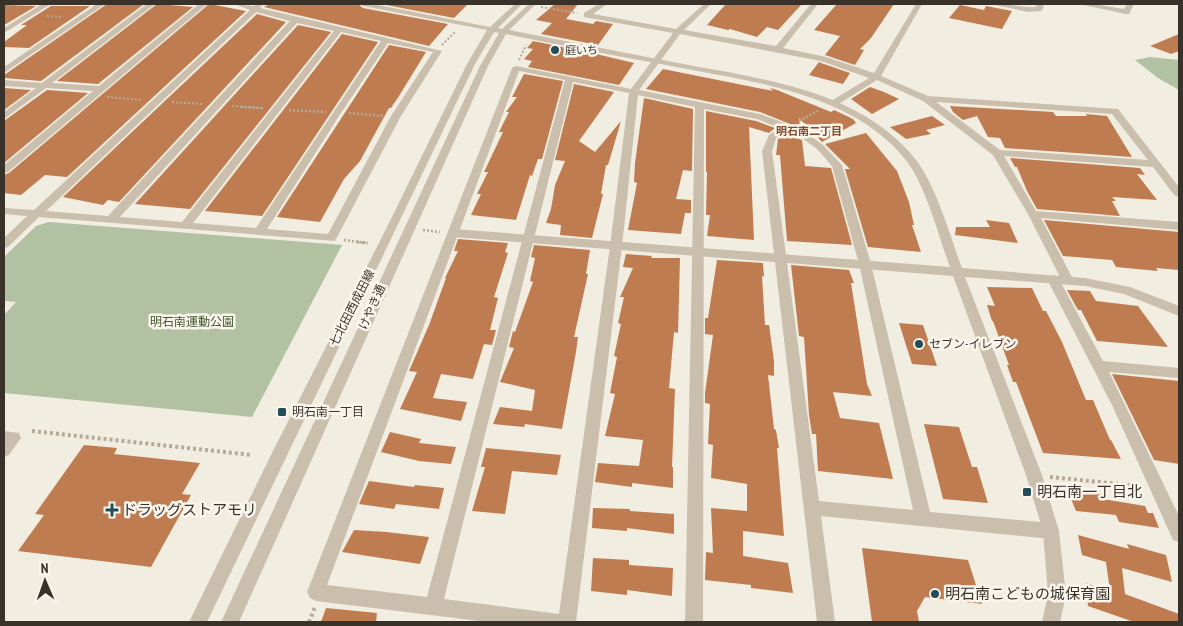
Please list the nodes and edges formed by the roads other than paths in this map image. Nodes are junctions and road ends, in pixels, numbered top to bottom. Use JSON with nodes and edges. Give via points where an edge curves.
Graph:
{"nodes":[{"id":1,"x":47,"y":4,"type":"edge"},
{"id":2,"x":101,"y":4,"type":"edge"},
{"id":3,"x":151,"y":4,"type":"edge"},
{"id":4,"x":203,"y":4,"type":"edge"},
{"id":5,"x":236,"y":4,"type":"edge"},
{"id":6,"x":262,"y":4,"type":"edge"},
{"id":7,"x":363,"y":4,"type":"edge"},
{"id":8,"x":519,"y":4,"type":"edge"},
{"id":9,"x":602,"y":4,"type":"edge"},
{"id":10,"x":708,"y":4,"type":"edge"},
{"id":11,"x":815,"y":4,"type":"edge"},
{"id":12,"x":919,"y":4,"type":"edge"},
{"id":13,"x":995,"y":4,"type":"edge"},
{"id":14,"x":1040,"y":4,"type":"edge"},
{"id":15,"x":1083,"y":4,"type":"edge"},
{"id":16,"x":1130,"y":4,"type":"edge"},
{"id":17,"x":537,"y":5,"type":"edge"},
{"id":18,"x":253,"y":8,"type":"junction"},
{"id":19,"x":295,"y":20,"type":"junction"},
{"id":20,"x":339,"y":30,"type":"junction"},
{"id":21,"x":4,"y":31,"type":"edge"},
{"id":22,"x":497,"y":31,"type":"junction"},
{"id":23,"x":678,"y":31,"type":"junction"},
{"id":24,"x":386,"y":40,"type":"junction"},
{"id":25,"x":778,"y":49,"type":"junction"},
{"id":26,"x":656,"y":61,"type":"junction"},
{"id":27,"x":4,"y":71,"type":"edge"},
{"id":28,"x":876,"y":77,"type":"junction"},
{"id":29,"x":570,"y":78,"type":"junction"},
{"id":30,"x":4,"y":83,"type":"edge"},
{"id":31,"x":43,"y":86,"type":"junction"},
{"id":32,"x":101,"y":89,"type":"junction"},
{"id":33,"x":634,"y":91,"type":"junction"},
{"id":34,"x":926,"y":99,"type":"junction"},
{"id":35,"x":834,"y":103,"type":"junction"},
{"id":36,"x":700,"y":104,"type":"junction"},
{"id":37,"x":4,"y":116,"type":"edge"},
{"id":38,"x":787,"y":127,"type":"junction"},
{"id":39,"x":997,"y":153,"type":"junction"},
{"id":40,"x":1156,"y":164,"type":"junction"},
{"id":41,"x":4,"y":170,"type":"edge"},
{"id":42,"x":1179,"y":194,"type":"edge"},
{"id":43,"x":4,"y":211,"type":"edge"},
{"id":44,"x":36,"y":214,"type":"junction"},
{"id":45,"x":1034,"y":214,"type":"junction"},
{"id":46,"x":111,"y":220,"type":"junction"},
{"id":47,"x":185,"y":226,"type":"junction"},
{"id":48,"x":1179,"y":226,"type":"edge"},
{"id":49,"x":260,"y":231,"type":"junction"},
{"id":50,"x":454,"y":233,"type":"junction"},
{"id":51,"x":528,"y":239,"type":"junction"},
{"id":52,"x":4,"y":244,"type":"edge"},
{"id":53,"x":616,"y":246,"type":"junction"},
{"id":54,"x":699,"y":252,"type":"junction"},
{"id":55,"x":780,"y":258,"type":"junction"},
{"id":56,"x":865,"y":264,"type":"junction"},
{"id":57,"x":957,"y":271,"type":"junction"},
{"id":58,"x":1060,"y":280,"type":"junction"},
{"id":59,"x":1179,"y":311,"type":"edge"},
{"id":60,"x":1099,"y":366,"type":"junction"},
{"id":61,"x":1179,"y":373,"type":"edge"},
{"id":62,"x":4,"y":437,"type":"edge"},
{"id":63,"x":4,"y":450,"type":"edge"},
{"id":64,"x":812,"y":508,"type":"junction"},
{"id":65,"x":923,"y":518,"type":"junction"},
{"id":66,"x":1051,"y":532,"type":"junction"},
{"id":67,"x":1179,"y":534,"type":"edge"},
{"id":68,"x":433,"y":607,"type":"junction"},
{"id":69,"x":198,"y":622,"type":"edge"},
{"id":70,"x":230,"y":622,"type":"edge"},
{"id":71,"x":557,"y":622,"type":"edge"},
{"id":72,"x":567,"y":622,"type":"edge"},
{"id":73,"x":694,"y":622,"type":"edge"},
{"id":74,"x":826,"y":622,"type":"edge"},
{"id":75,"x":1051,"y":622,"type":"edge"}],
"edges":[{"from":1,"to":21,"type":"street"},
{"from":2,"to":27,"type":"street"},
{"from":3,"to":31,"type":"street"},
{"from":4,"to":32,"type":"street"},
{"from":5,"to":18,"type":"street"},
{"from":6,"to":18,"type":"street"},
{"from":7,"to":22,"type":"street"},
{"from":8,"to":22,"type":"street","name":"七北田西成田線"},
{"from":9,"to":23,"type":"street","via":[[587,15]]},
{"from":10,"to":23,"type":"street"},
{"from":11,"to":25,"type":"street"},
{"from":12,"to":28,"type":"street"},
{"from":13,"to":14,"type":"street","via":[[1028,10],[1038,9]]},
{"from":15,"to":16,"type":"street","via":[[1126,12]]},
{"from":17,"to":22,"type":"street","name":"けやき通"},
{"from":18,"to":19,"type":"street"},
{"from":18,"to":44,"type":"street"},
{"from":19,"to":20,"type":"street"},
{"from":19,"to":46,"type":"street"},
{"from":20,"to":24,"type":"street"},
{"from":20,"to":47,"type":"street"},
{"from":22,"to":26,"type":"street"},
{"from":22,"to":69,"type":"street","name":"七北田西成田線","via":[[471,64]]},
{"from":22,"to":70,"type":"street","name":"けやき通","via":[[484,66]]},
{"from":23,"to":25,"type":"street"},
{"from":23,"to":26,"type":"street"},
{"from":24,"to":49,"type":"street"},
{"from":24,"to":49,"type":"street","via":[[438,51],[396,116],[332,238]]},
{"from":25,"to":28,"type":"street"},
{"from":26,"to":33,"type":"street"},
{"from":26,"to":35,"type":"street","via":[[774,84]]},
{"from":28,"to":34,"type":"street"},
{"from":28,"to":35,"type":"street"},
{"from":29,"to":33,"type":"street"},
{"from":29,"to":50,"type":"street","via":[[516,68]]},
{"from":29,"to":51,"type":"street"},
{"from":30,"to":31,"type":"street"},
{"from":31,"to":32,"type":"street"},
{"from":31,"to":37,"type":"street"},
{"from":32,"to":41,"type":"street"},
{"from":33,"to":36,"type":"street"},
{"from":33,"to":53,"type":"street"},
{"from":34,"to":39,"type":"street"},
{"from":34,"to":40,"type":"street","via":[[1116,111]]},
{"from":35,"to":57,"type":"street","via":[[885,134],[916,167]]},
{"from":36,"to":38,"type":"street","via":[[760,117]]},
{"from":36,"to":54,"type":"street"},
{"from":38,"to":55,"type":"street","via":[[772,137],[767,151]]},
{"from":38,"to":56,"type":"street","via":[[820,147],[837,165]]},
{"from":39,"to":40,"type":"street"},
{"from":39,"to":45,"type":"street"},
{"from":40,"to":42,"type":"street"},
{"from":43,"to":44,"type":"street"},
{"from":44,"to":46,"type":"street"},
{"from":44,"to":52,"type":"street"},
{"from":45,"to":48,"type":"street"},
{"from":45,"to":58,"type":"street"},
{"from":46,"to":47,"type":"street"},
{"from":47,"to":49,"type":"street"},
{"from":50,"to":51,"type":"street"},
{"from":50,"to":68,"type":"street","via":[[316,592]]},
{"from":51,"to":53,"type":"street"},
{"from":51,"to":68,"type":"street"},
{"from":53,"to":54,"type":"street"},
{"from":53,"to":72,"type":"street"},
{"from":54,"to":55,"type":"street"},
{"from":54,"to":73,"type":"street"},
{"from":55,"to":56,"type":"street"},
{"from":55,"to":64,"type":"street"},
{"from":56,"to":57,"type":"street"},
{"from":56,"to":65,"type":"street"},
{"from":57,"to":58,"type":"street"},
{"from":57,"to":66,"type":"street","via":[[1034,475]]},
{"from":58,"to":59,"type":"street","via":[[1126,290]]},
{"from":58,"to":60,"type":"street"},
{"from":60,"to":61,"type":"street"},
{"from":60,"to":67,"type":"street","via":[[1160,488]]},
{"from":62,"to":63,"type":"street","via":[[14,438]]},
{"from":64,"to":65,"type":"street"},
{"from":64,"to":74,"type":"street"},
{"from":65,"to":66,"type":"street"},
{"from":66,"to":75,"type":"street","via":[[1057,595]]},
{"from":68,"to":71,"type":"street"}]}
